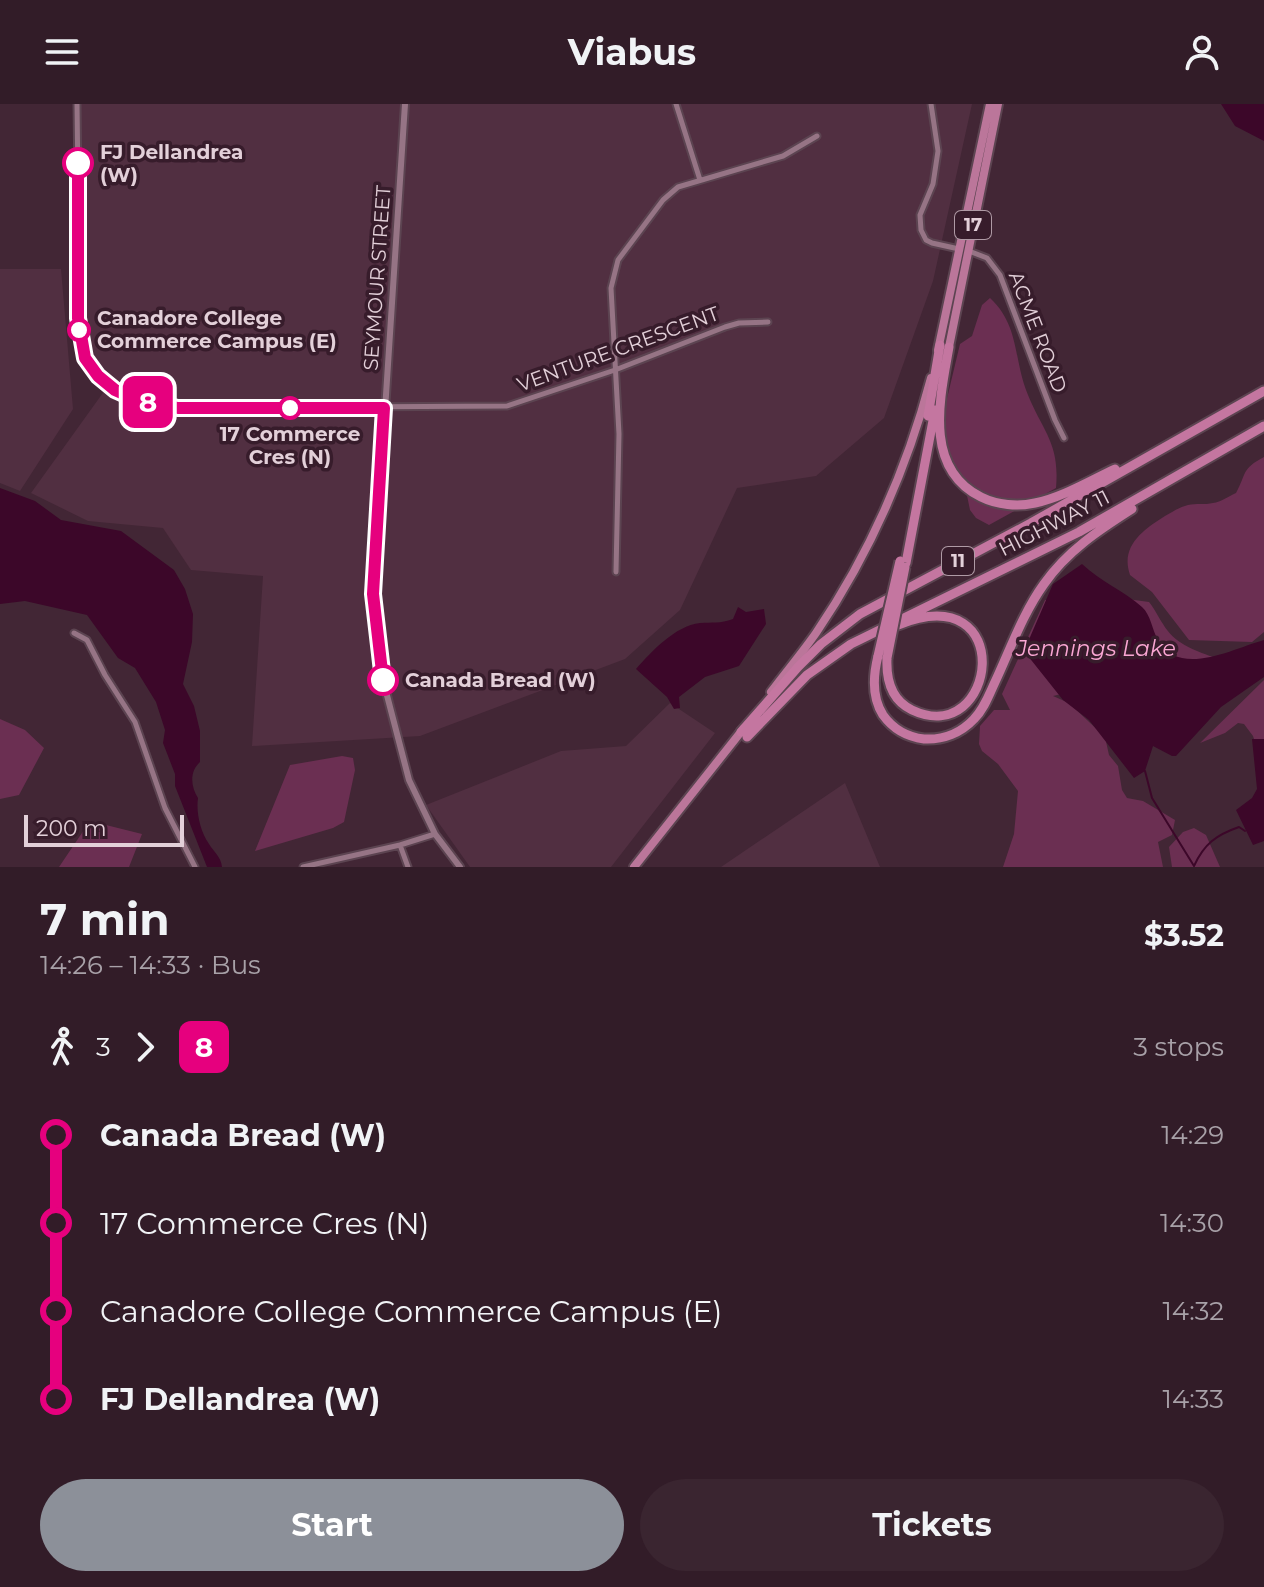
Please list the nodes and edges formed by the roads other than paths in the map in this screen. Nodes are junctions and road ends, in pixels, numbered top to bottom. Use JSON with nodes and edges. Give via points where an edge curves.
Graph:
{"nodes":[{"id":1,"x":77,"y":104,"type":"edge"},
{"id":2,"x":405,"y":104,"type":"edge"},
{"id":3,"x":676,"y":104,"type":"edge"},
{"id":4,"x":931,"y":104,"type":"edge"},
{"id":5,"x":990,"y":104,"type":"edge"},
{"id":6,"x":998,"y":104,"type":"edge"},
{"id":7,"x":817,"y":136,"type":"dead end"},
{"id":8,"x":700,"y":180,"type":"junction"},
{"id":9,"x":963,"y":250,"type":"junction"},
{"id":10,"x":768,"y":322,"type":"dead end"},
{"id":11,"x":944,"y":346,"type":"junction"},
{"id":12,"x":615,"y":370,"type":"junction"},
{"id":13,"x":1264,"y":391,"type":"edge"},
{"id":14,"x":384,"y":408,"type":"junction"},
{"id":15,"x":1204,"y":425,"type":"junction"},
{"id":16,"x":1264,"y":426,"type":"edge"},
{"id":17,"x":1064,"y":438,"type":"dead end"},
{"id":18,"x":1222,"y":450,"type":"junction"},
{"id":19,"x":616,"y":572,"type":"dead end"},
{"id":20,"x":74,"y":633,"type":"dead end"},
{"id":21,"x":882,"y":657,"type":"junction"},
{"id":22,"x":820,"y":665,"type":"junction"},
{"id":23,"x":744,"y":734,"type":"junction"},
{"id":24,"x":435,"y":834,"type":"junction"},
{"id":25,"x":400,"y":845,"type":"junction"},
{"id":26,"x":195,"y":867,"type":"edge"},
{"id":27,"x":303,"y":867,"type":"edge"},
{"id":28,"x":408,"y":867,"type":"edge"},
{"id":29,"x":460,"y":867,"type":"edge"},
{"id":30,"x":634,"y":867,"type":"edge"}],
"edges":[{"from":1,"to":14,"type":"street","name":"VENTURE CRESCENT","via":[[78,318],[85,358],[98,376],[135,399],[178,408]]},
{"from":2,"to":14,"type":"street","name":"SEYMOUR STREET"},
{"from":3,"to":8,"type":"street"},
{"from":4,"to":9,"type":"street","name":"ACME ROAD","via":[[938,151],[933,184],[920,215],[921,230],[932,243]]},
{"from":5,"to":9,"type":"highway","number":"17"},
{"from":6,"to":9,"type":"highway","number":"17"},
{"from":7,"to":8,"type":"street","via":[[783,156]]},
{"from":8,"to":12,"type":"street","via":[[678,187],[663,200],[618,260],[611,288]]},
{"from":9,"to":11,"type":"highway","number":"17"},
{"from":9,"to":17,"type":"street","name":"ACME ROAD","via":[[987,258],[1000,275]]},
{"from":10,"to":12,"type":"street","name":"VENTURE CRESCENT","via":[[725,327]]},
{"from":11,"to":15,"type":"highway","via":[[942,451],[958,480],[991,501],[1022,505],[1052,498]]},
{"from":11,"to":21,"type":"highway","bridge":true},
{"from":11,"to":23,"type":"highway","via":[[904,463],[869,544],[816,633]]},
{"from":12,"to":14,"type":"street","name":"VENTURE CRESCENT","via":[[507,406]]},
{"from":12,"to":19,"type":"street"},
{"from":13,"to":15,"type":"highway","name":"HIGHWAY 11","number":"11"},
{"from":14,"to":24,"type":"street","name":"SEYMOUR STREET","via":[[373,594],[383,680],[409,780]]},
{"from":15,"to":23,"type":"highway","name":"HIGHWAY 11","number":"11","via":[[860,614],[798,667]]},
{"from":16,"to":18,"type":"highway","name":"HIGHWAY 11","number":"11"},
{"from":18,"to":21,"type":"highway","via":[[1102,528],[1062,562],[1036,596],[982,708],[959,731],[929,739],[893,726],[875,695],[874,673]]},
{"from":18,"to":22,"type":"highway","name":"HIGHWAY 11","number":"11","via":[[1079,532],[864,636]]},
{"from":20,"to":26,"type":"street","via":[[87,640],[135,722],[165,808]]},
{"from":21,"to":22,"type":"highway","via":[[896,698],[924,714],[959,709],[983,676],[976,637],[961,622],[939,616],[900,624]]},
{"from":22,"to":23,"type":"highway","name":"HIGHWAY 11","number":"11"},
{"from":23,"to":30,"type":"highway","number":"11"},
{"from":24,"to":25,"type":"street"},
{"from":24,"to":29,"type":"street","name":"SEYMOUR STREET"},
{"from":25,"to":27,"type":"street"},
{"from":25,"to":28,"type":"street"}]}
